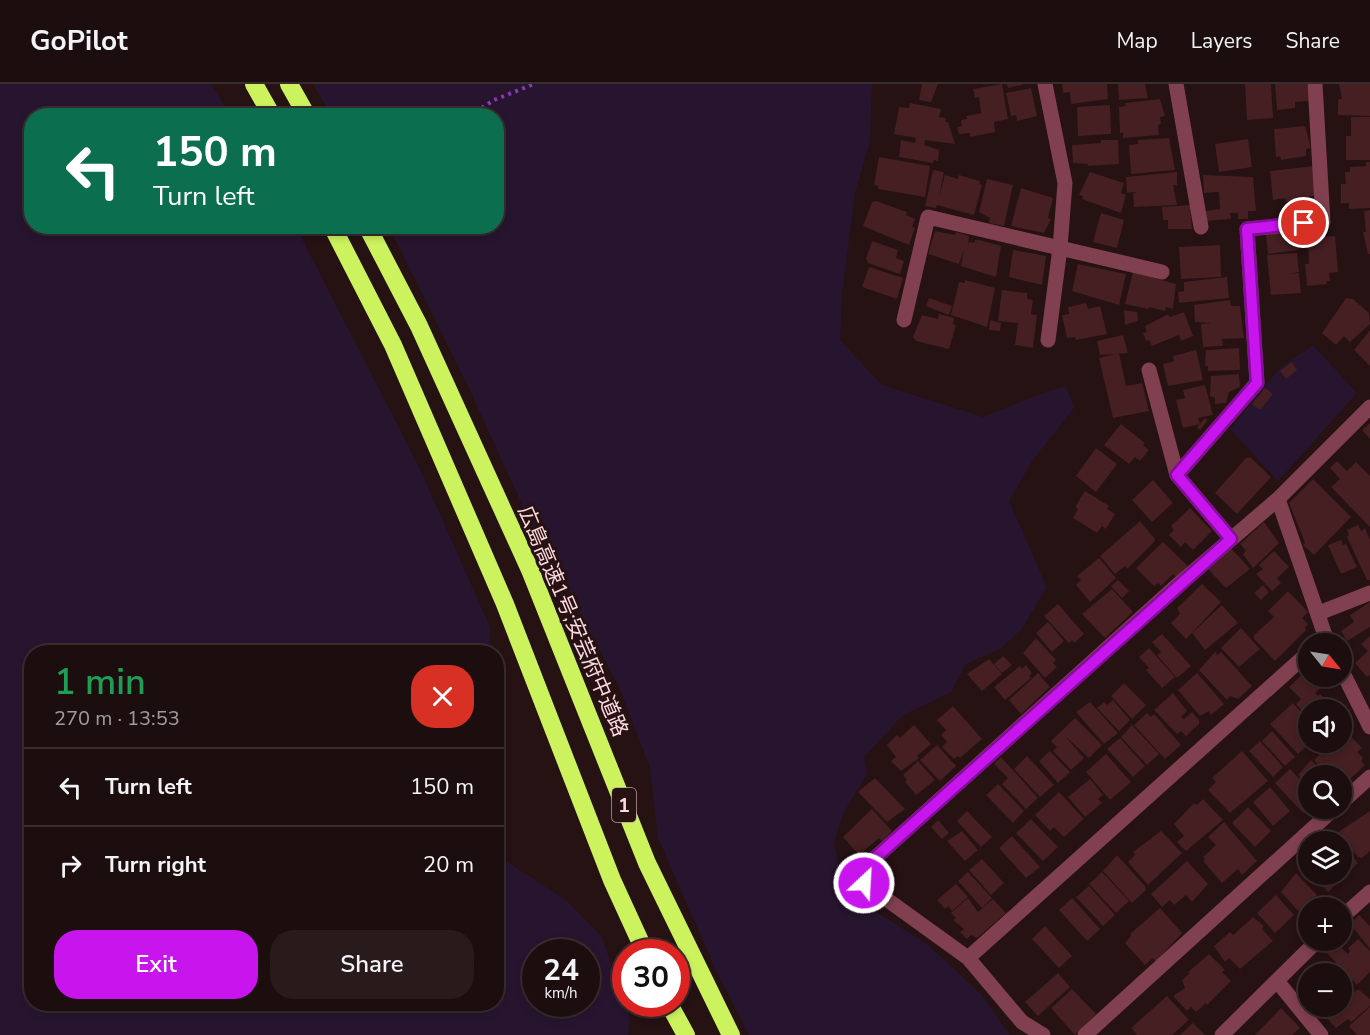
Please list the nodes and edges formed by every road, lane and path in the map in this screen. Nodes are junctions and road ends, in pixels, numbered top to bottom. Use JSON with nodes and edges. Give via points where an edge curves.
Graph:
{"nodes":[{"id":1,"x":254,"y":84,"type":"edge"},
{"id":2,"x":289,"y":84,"type":"edge"},
{"id":3,"x":534,"y":84,"type":"edge"},
{"id":4,"x":1045,"y":84,"type":"edge"},
{"id":5,"x":1176,"y":84,"type":"edge"},
{"id":6,"x":1315,"y":84,"type":"edge"},
{"id":7,"x":268,"y":108,"type":"edge"},
{"id":8,"x":303,"y":108,"type":"edge"},
{"id":9,"x":482,"y":108,"type":"edge"},
{"id":10,"x":1201,"y":227,"type":"dead end"},
{"id":11,"x":336,"y":234,"type":"edge"},
{"id":12,"x":371,"y":234,"type":"edge"},
{"id":13,"x":1060,"y":248,"type":"junction"},
{"id":14,"x":1162,"y":272,"type":"dead end"},
{"id":15,"x":904,"y":320,"type":"dead end"},
{"id":16,"x":1048,"y":340,"type":"dead end"},
{"id":17,"x":1149,"y":370,"type":"dead end"},
{"id":18,"x":1370,"y":407,"type":"edge"},
{"id":19,"x":1177,"y":475,"type":"junction"},
{"id":20,"x":1278,"y":499,"type":"junction"},
{"id":21,"x":1231,"y":539,"type":"junction"},
{"id":22,"x":1370,"y":593,"type":"edge"},
{"id":23,"x":1319,"y":614,"type":"junction"},
{"id":24,"x":1322,"y":633,"type":"edge"},
{"id":25,"x":1298,"y":662,"type":"edge"},
{"id":26,"x":1350,"y":687,"type":"edge"},
{"id":27,"x":1370,"y":727,"type":"edge"},
{"id":28,"x":1370,"y":777,"type":"edge"},
{"id":29,"x":1352,"y":793,"type":"edge"},
{"id":30,"x":1323,"y":819,"type":"edge"},
{"id":31,"x":1370,"y":892,"type":"edge"},
{"id":32,"x":1352,"y":908,"type":"edge"},
{"id":33,"x":639,"y":939,"type":"edge"},
{"id":34,"x":1307,"y":951,"type":"edge"},
{"id":35,"x":968,"y":958,"type":"junction"},
{"id":36,"x":1277,"y":981,"type":"junction"},
{"id":37,"x":676,"y":1017,"type":"edge"},
{"id":38,"x":686,"y":1035,"type":"edge"},
{"id":39,"x":730,"y":1035,"type":"edge"},
{"id":40,"x":1043,"y":1035,"type":"edge"},
{"id":41,"x":1085,"y":1035,"type":"edge"},
{"id":42,"x":1222,"y":1035,"type":"edge"},
{"id":43,"x":1321,"y":1035,"type":"edge"}],
"edges":[{"from":1,"to":7,"type":"highway"},
{"from":2,"to":8,"type":"highway"},
{"from":3,"to":9,"type":"path"},
{"from":4,"to":13,"type":"street","via":[[1065,183]]},
{"from":5,"to":10,"type":"street"},
{"from":6,"to":19,"type":"street","via":[[1323,222],[1247,229],[1257,383]]},
{"from":11,"to":33,"type":"highway","number":"1","via":[[393,345],[505,604],[612,880]]},
{"from":12,"to":39,"type":"highway","name":"広島高速1号;安芸府中道路","number":"1","via":[[419,326],[530,570],[647,862]]},
{"from":13,"to":14,"type":"street"},
{"from":13,"to":15,"type":"street","via":[[928,217]]},
{"from":13,"to":16,"type":"street"},
{"from":17,"to":19,"type":"street"},
{"from":18,"to":20,"type":"street"},
{"from":19,"to":21,"type":"street"},
{"from":20,"to":21,"type":"street"},
{"from":20,"to":23,"type":"street"},
{"from":21,"to":35,"type":"street","via":[[865,867],[864,883]]},
{"from":22,"to":23,"type":"street"},
{"from":23,"to":24,"type":"street"},
{"from":25,"to":35,"type":"street"},
{"from":26,"to":27,"type":"street"},
{"from":28,"to":29,"type":"street"},
{"from":30,"to":41,"type":"street"},
{"from":31,"to":32,"type":"street"},
{"from":34,"to":36,"type":"street"},
{"from":35,"to":40,"type":"street","via":[[1022,1022]]},
{"from":36,"to":42,"type":"street"},
{"from":36,"to":43,"type":"street"},
{"from":37,"to":38,"type":"highway"}]}
